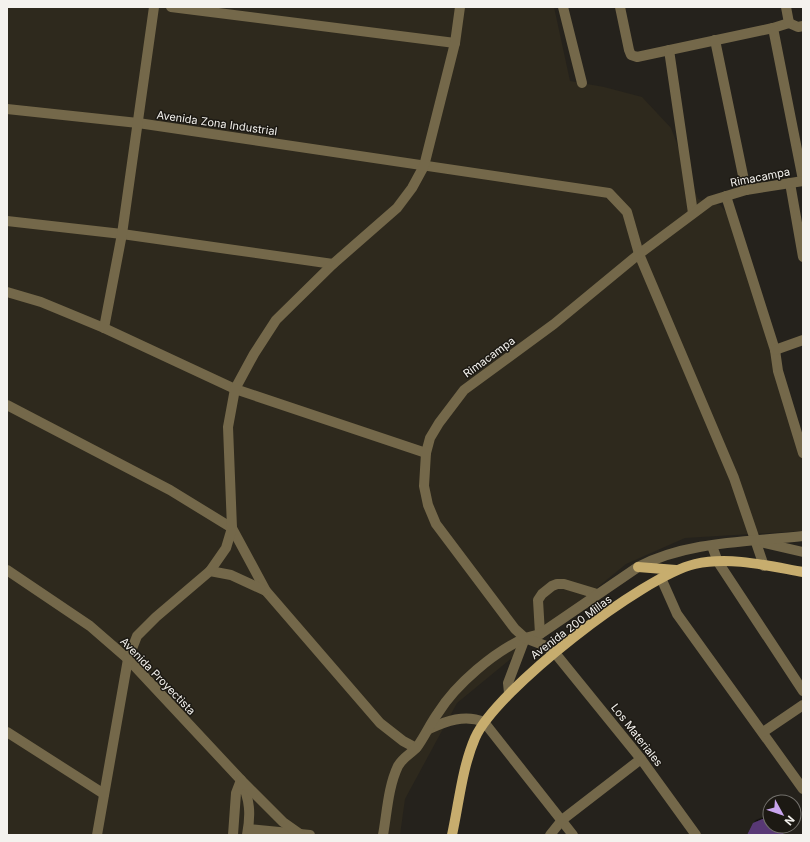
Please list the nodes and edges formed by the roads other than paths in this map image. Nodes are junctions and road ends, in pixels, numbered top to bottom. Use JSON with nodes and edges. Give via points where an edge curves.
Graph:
{"nodes":[{"id":1,"x":154,"y":7,"type":"edge"},
{"id":2,"x":171,"y":7,"type":"edge"},
{"id":3,"x":460,"y":7,"type":"edge"},
{"id":4,"x":563,"y":7,"type":"edge"},
{"id":5,"x":620,"y":7,"type":"edge"},
{"id":6,"x":786,"y":7,"type":"edge"},
{"id":7,"x":789,"y":23,"type":"junction"},
{"id":8,"x":803,"y":26,"type":"edge"},
{"id":9,"x":773,"y":28,"type":"junction"},
{"id":10,"x":715,"y":40,"type":"junction"},
{"id":11,"x":455,"y":43,"type":"junction"},
{"id":12,"x":669,"y":50,"type":"junction"},
{"id":13,"x":582,"y":83,"type":"dead end"},
{"id":14,"x":7,"y":109,"type":"edge"},
{"id":15,"x":138,"y":123,"type":"junction"},
{"id":16,"x":424,"y":166,"type":"junction"},
{"id":17,"x":803,"y":181,"type":"edge"},
{"id":18,"x":790,"y":184,"type":"junction"},
{"id":19,"x":746,"y":190,"type":"junction"},
{"id":20,"x":726,"y":196,"type":"junction"},
{"id":21,"x":693,"y":213,"type":"junction"},
{"id":22,"x":7,"y":221,"type":"edge"},
{"id":23,"x":122,"y":234,"type":"junction"},
{"id":24,"x":639,"y":254,"type":"junction"},
{"id":25,"x":803,"y":257,"type":"edge"},
{"id":26,"x":332,"y":264,"type":"junction"},
{"id":27,"x":7,"y":292,"type":"edge"},
{"id":28,"x":104,"y":328,"type":"junction"},
{"id":29,"x":803,"y":340,"type":"edge"},
{"id":30,"x":775,"y":350,"type":"junction"},
{"id":31,"x":234,"y":389,"type":"junction"},
{"id":32,"x":7,"y":405,"type":"edge"},
{"id":33,"x":799,"y":424,"type":"edge"},
{"id":34,"x":426,"y":453,"type":"junction"},
{"id":35,"x":803,"y":453,"type":"edge"},
{"id":36,"x":232,"y":528,"type":"junction"},
{"id":37,"x":803,"y":536,"type":"edge"},
{"id":38,"x":756,"y":541,"type":"junction"},
{"id":39,"x":712,"y":546,"type":"junction"},
{"id":40,"x":803,"y":552,"type":"edge"},
{"id":41,"x":718,"y":562,"type":"junction"},
{"id":42,"x":764,"y":566,"type":"junction"},
{"id":43,"x":638,"y":567,"type":"junction"},
{"id":44,"x":7,"y":570,"type":"edge"},
{"id":45,"x":678,"y":570,"type":"junction"},
{"id":46,"x":210,"y":571,"type":"junction"},
{"id":47,"x":803,"y":572,"type":"edge"},
{"id":48,"x":660,"y":578,"type":"junction"},
{"id":49,"x":266,"y":591,"type":"junction"},
{"id":50,"x":597,"y":594,"type":"junction"},
{"id":51,"x":540,"y":634,"type":"junction"},
{"id":52,"x":525,"y":638,"type":"junction"},
{"id":53,"x":555,"y":652,"type":"junction"},
{"id":54,"x":128,"y":659,"type":"junction"},
{"id":55,"x":803,"y":691,"type":"edge"},
{"id":56,"x":509,"y":693,"type":"junction"},
{"id":57,"x":803,"y":705,"type":"edge"},
{"id":58,"x":484,"y":722,"type":"junction"},
{"id":59,"x":429,"y":729,"type":"junction"},
{"id":60,"x":7,"y":732,"type":"edge"},
{"id":61,"x":763,"y":732,"type":"junction"},
{"id":62,"x":416,"y":748,"type":"junction"},
{"id":63,"x":641,"y":759,"type":"junction"},
{"id":64,"x":241,"y":780,"type":"junction"},
{"id":65,"x":803,"y":789,"type":"edge"},
{"id":66,"x":104,"y":794,"type":"junction"},
{"id":67,"x":562,"y":820,"type":"junction"},
{"id":68,"x":248,"y":832,"type":"edge"},
{"id":69,"x":305,"y":834,"type":"edge"},
{"id":70,"x":97,"y":835,"type":"edge"},
{"id":71,"x":233,"y":835,"type":"edge"},
{"id":72,"x":383,"y":835,"type":"edge"},
{"id":73,"x":452,"y":835,"type":"edge"},
{"id":74,"x":550,"y":835,"type":"edge"},
{"id":75,"x":573,"y":835,"type":"edge"},
{"id":76,"x":696,"y":835,"type":"edge"}],
"edges":[{"from":1,"to":15,"type":"street"},
{"from":2,"to":11,"type":"street"},
{"from":3,"to":11,"type":"street"},
{"from":4,"to":13,"type":"street"},
{"from":5,"to":12,"type":"street","via":[[631,55],[637,57]]},
{"from":6,"to":7,"type":"street"},
{"from":7,"to":8,"type":"street","via":[[798,27]]},
{"from":7,"to":9,"type":"street"},
{"from":9,"to":10,"type":"street"},
{"from":9,"to":17,"type":"street"},
{"from":10,"to":12,"type":"street"},
{"from":10,"to":19,"type":"street"},
{"from":11,"to":16,"type":"street"},
{"from":12,"to":21,"type":"street"},
{"from":14,"to":15,"type":"street","name":"Avenida Zona Industrial"},
{"from":15,"to":16,"type":"street","name":"Avenida Zona Industrial"},
{"from":15,"to":23,"type":"street"},
{"from":16,"to":24,"type":"street","name":"Avenida Zona Industrial","via":[[609,193],[627,212]]},
{"from":16,"to":26,"type":"street","via":[[397,208]]},
{"from":17,"to":18,"type":"street","name":"Rimacampa"},
{"from":18,"to":19,"type":"street","name":"Rimacampa"},
{"from":18,"to":25,"type":"street"},
{"from":19,"to":20,"type":"street","name":"Rimacampa"},
{"from":20,"to":21,"type":"street","name":"Rimacampa","via":[[710,201]]},
{"from":20,"to":30,"type":"street"},
{"from":21,"to":24,"type":"street","name":"Rimacampa"},
{"from":22,"to":23,"type":"street"},
{"from":23,"to":26,"type":"street"},
{"from":23,"to":28,"type":"street"},
{"from":24,"to":34,"type":"street","name":"Rimacampa","via":[[554,324],[464,390],[433,433]]},
{"from":24,"to":38,"type":"street","name":"Avenida Zona Industrial","via":[[734,478]]},
{"from":26,"to":31,"type":"street","via":[[276,320]]},
{"from":27,"to":28,"type":"street","via":[[41,302]]},
{"from":28,"to":31,"type":"street"},
{"from":29,"to":30,"type":"street"},
{"from":30,"to":33,"type":"street","via":[[778,371]]},
{"from":31,"to":34,"type":"street"},
{"from":31,"to":36,"type":"street","via":[[228,427]]},
{"from":32,"to":36,"type":"street","via":[[170,490]]},
{"from":33,"to":35,"type":"street"},
{"from":34,"to":52,"type":"street","name":"Rimacampa","via":[[424,486],[436,524]]},
{"from":36,"to":46,"type":"street","via":[[226,548]]},
{"from":36,"to":49,"type":"street"},
{"from":37,"to":38,"type":"street"},
{"from":38,"to":39,"type":"street"},
{"from":38,"to":40,"type":"street"},
{"from":38,"to":42,"type":"street","name":"Avenida Zona Industrial"},
{"from":39,"to":41,"type":"street"},
{"from":39,"to":43,"type":"street","via":[[653,558]]},
{"from":41,"to":42,"type":"main road","name":"Avenida 200 Millas"},
{"from":41,"to":45,"type":"main road","name":"Avenida 200 Millas","via":[[695,564]]},
{"from":41,"to":55,"type":"street"},
{"from":42,"to":47,"type":"main road","name":"Avenida 200 Millas"},
{"from":43,"to":45,"type":"main road"},
{"from":43,"to":50,"type":"street"},
{"from":44,"to":54,"type":"street","name":"Avenida Proyectista","via":[[90,626]]},
{"from":45,"to":48,"type":"main road","name":"Avenida 200 Millas"},
{"from":46,"to":49,"type":"street","via":[[231,575]]},
{"from":46,"to":54,"type":"street","via":[[137,636]]},
{"from":48,"to":53,"type":"main road","name":"Avenida 200 Millas","via":[[638,591]]},
{"from":48,"to":61,"type":"street","via":[[677,614]]},
{"from":49,"to":62,"type":"street","via":[[380,723]]},
{"from":50,"to":51,"type":"street"},
{"from":50,"to":51,"type":"street","via":[[564,584],[552,586],[538,600]]},
{"from":51,"to":52,"type":"street"},
{"from":52,"to":53,"type":"street","name":"Rimacampa"},
{"from":52,"to":56,"type":"street","via":[[508,683]]},
{"from":52,"to":59,"type":"street","via":[[508,646],[466,681],[448,699]]},
{"from":53,"to":56,"type":"main road","name":"Avenida 200 Millas"},
{"from":53,"to":63,"type":"street","name":"Los Materiales"},
{"from":54,"to":64,"type":"street","name":"Avenida Proyectista"},
{"from":54,"to":66,"type":"street"},
{"from":56,"to":58,"type":"main road","name":"Avenida 200 Millas"},
{"from":57,"to":61,"type":"street"},
{"from":58,"to":59,"type":"street","via":[[475,718],[459,719]]},
{"from":58,"to":67,"type":"street"},
{"from":58,"to":73,"type":"main road","name":"Avenida 200 Millas","via":[[475,737],[468,758]]},
{"from":59,"to":62,"type":"street"},
{"from":60,"to":66,"type":"street"},
{"from":61,"to":65,"type":"street"},
{"from":62,"to":72,"type":"street","via":[[404,757],[398,767],[391,786]]},
{"from":63,"to":67,"type":"street"},
{"from":63,"to":76,"type":"street","name":"Los Materiales"},
{"from":64,"to":68,"type":"street","name":"Avenida Proyectista","via":[[249,796]]},
{"from":64,"to":69,"type":"street","via":[[283,822]]},
{"from":64,"to":71,"type":"street","via":[[236,793]]},
{"from":66,"to":70,"type":"street"},
{"from":67,"to":74,"type":"street"},
{"from":67,"to":75,"type":"street"},
{"from":68,"to":69,"type":"street"}]}
